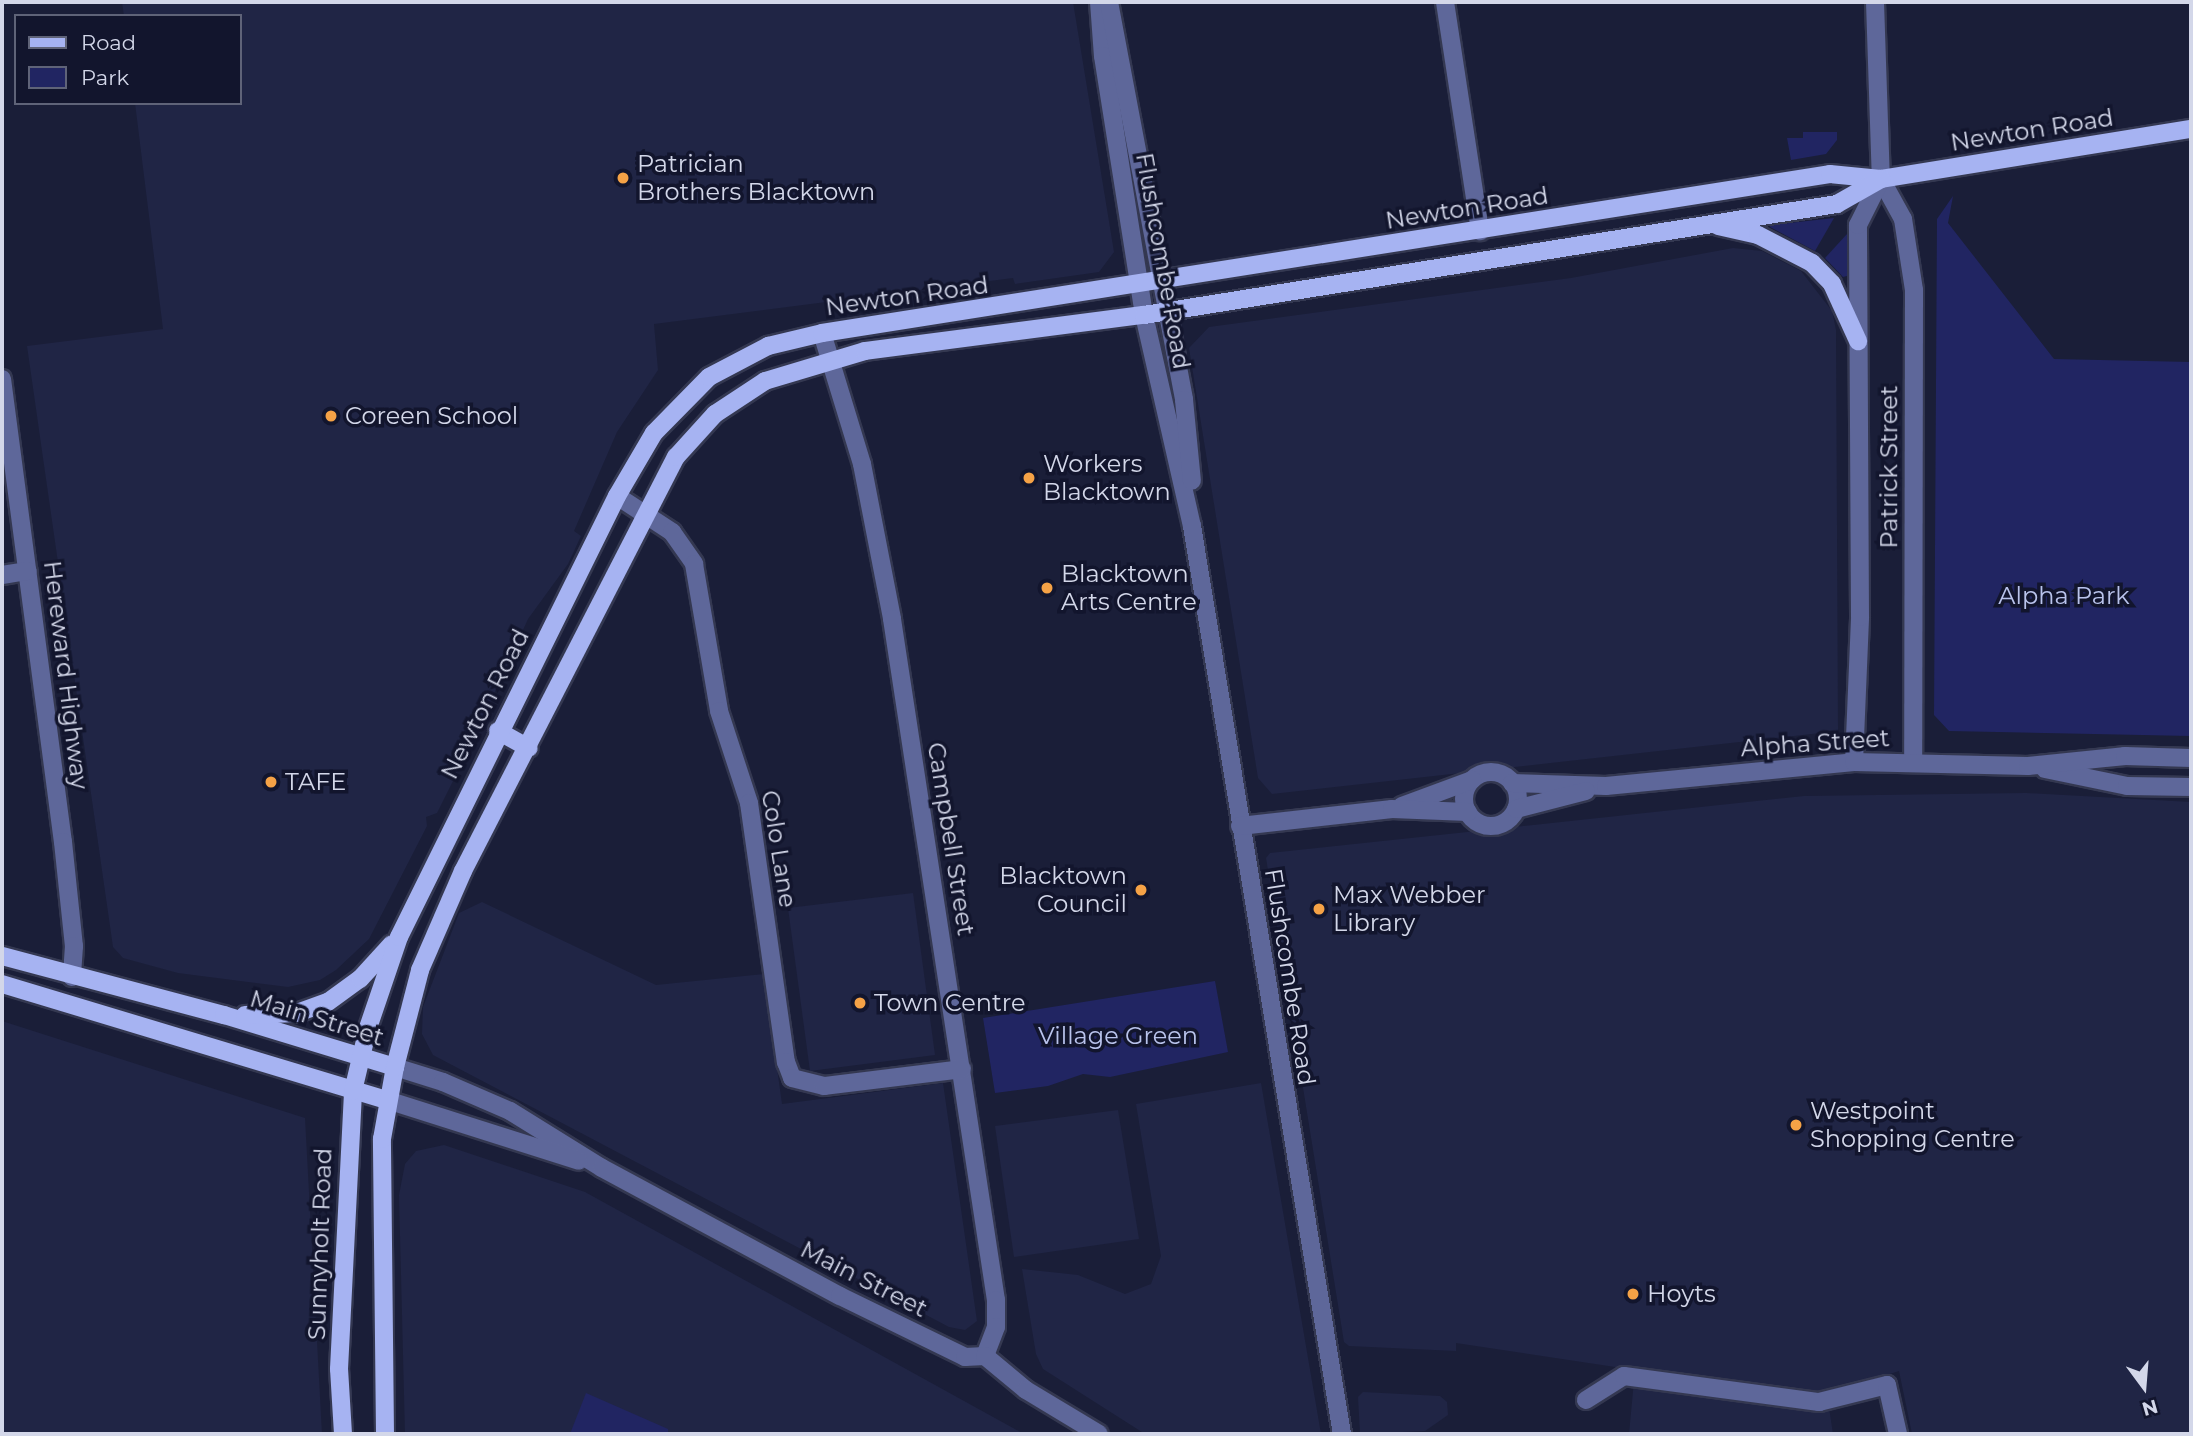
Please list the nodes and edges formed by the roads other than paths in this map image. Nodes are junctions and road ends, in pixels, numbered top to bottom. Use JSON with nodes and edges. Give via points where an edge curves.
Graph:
{"nodes":[{"id":1,"x":1099,"y":2,"type":"edge"},
{"id":2,"x":1108,"y":2,"type":"edge"},
{"id":3,"x":1445,"y":2,"type":"edge"},
{"id":4,"x":1875,"y":2,"type":"edge"},
{"id":5,"x":2191,"y":129,"type":"edge"},
{"id":6,"x":1881,"y":179,"type":"junction"},
{"id":7,"x":1709,"y":224,"type":"junction"},
{"id":8,"x":1480,"y":231,"type":"junction"},
{"id":9,"x":1162,"y":283,"type":"junction"},
{"id":10,"x":1140,"y":286,"type":"junction"},
{"id":11,"x":1167,"y":311,"type":"junction"},
{"id":12,"x":1144,"y":315,"type":"junction"},
{"id":13,"x":822,"y":333,"type":"junction"},
{"id":14,"x":1858,"y":341,"type":"junction"},
{"id":15,"x":828,"y":361,"type":"junction"},
{"id":16,"x":2,"y":379,"type":"edge"},
{"id":17,"x":617,"y":496,"type":"junction"},
{"id":18,"x":647,"y":516,"type":"junction"},
{"id":19,"x":1192,"y":526,"type":"junction"},
{"id":20,"x":28,"y":571,"type":"junction"},
{"id":21,"x":2,"y":575,"type":"edge"},
{"id":22,"x":498,"y":732,"type":"junction"},
{"id":23,"x":529,"y":748,"type":"junction"},
{"id":24,"x":2191,"y":758,"type":"edge"},
{"id":25,"x":1854,"y":762,"type":"junction"},
{"id":26,"x":1913,"y":762,"type":"junction"},
{"id":27,"x":2028,"y":766,"type":"junction"},
{"id":28,"x":1472,"y":780,"type":"junction"},
{"id":29,"x":1513,"y":783,"type":"junction"},
{"id":30,"x":1606,"y":786,"type":"junction"},
{"id":31,"x":2191,"y":787,"type":"edge"},
{"id":32,"x":1392,"y":809,"type":"junction"},
{"id":33,"x":1516,"y":809,"type":"junction"},
{"id":34,"x":1468,"y":812,"type":"junction"},
{"id":35,"x":1240,"y":826,"type":"junction"},
{"id":36,"x":399,"y":937,"type":"junction"},
{"id":37,"x":2,"y":956,"type":"edge"},
{"id":38,"x":72,"y":977,"type":"junction"},
{"id":39,"x":2,"y":984,"type":"edge"},
{"id":40,"x":225,"y":1015,"type":"junction"},
{"id":41,"x":360,"y":1057,"type":"junction"},
{"id":42,"x":395,"y":1067,"type":"junction"},
{"id":43,"x":961,"y":1069,"type":"junction"},
{"id":44,"x":353,"y":1091,"type":"junction"},
{"id":45,"x":387,"y":1100,"type":"junction"},
{"id":46,"x":602,"y":1168,"type":"junction"},
{"id":47,"x":985,"y":1356,"type":"junction"},
{"id":48,"x":1586,"y":1400,"type":"dead end"},
{"id":49,"x":343,"y":1434,"type":"edge"},
{"id":50,"x":385,"y":1434,"type":"edge"},
{"id":51,"x":1098,"y":1434,"type":"edge"},
{"id":52,"x":1342,"y":1434,"type":"edge"},
{"id":53,"x":1898,"y":1434,"type":"edge"}],
"edges":[{"from":1,"to":10,"type":"street","name":"Flushcombe Road","via":[[1103,56]]},
{"from":2,"to":9,"type":"street","name":"Flushcombe Road"},
{"from":3,"to":8,"type":"street"},
{"from":4,"to":6,"type":"street","name":"Patrick Street"},
{"from":5,"to":6,"type":"main road","name":"Newton Road"},
{"from":6,"to":7,"type":"main road","name":"Newton Road","via":[[1837,204]]},
{"from":6,"to":8,"type":"main road","name":"Newton Road","via":[[1830,174]]},
{"from":6,"to":14,"type":"street","name":"Patrick Street","via":[[1858,225]]},
{"from":6,"to":26,"type":"street","name":"Patrick Street","via":[[1903,219],[1914,290]]},
{"from":7,"to":11,"type":"main road","name":"Newton Road"},
{"from":7,"to":14,"type":"main road","via":[[1758,235],[1812,263],[1832,284]]},
{"from":8,"to":9,"type":"main road","name":"Newton Road"},
{"from":9,"to":10,"type":"main road","name":"Newton Road"},
{"from":9,"to":11,"type":"street","name":"Flushcombe Road"},
{"from":10,"to":12,"type":"street","name":"Flushcombe Road"},
{"from":10,"to":13,"type":"main road","name":"Newton Road"},
{"from":11,"to":12,"type":"main road","name":"Newton Road"},
{"from":11,"to":19,"type":"street","name":"Flushcombe Road","via":[[1192,473]]},
{"from":12,"to":15,"type":"main road","name":"Newton Road","via":[[902,344]]},
{"from":12,"to":19,"type":"street","name":"Flushcombe Road"},
{"from":13,"to":15,"type":"street","name":"Campbell Street"},
{"from":13,"to":17,"type":"main road","name":"Newton Road","via":[[768,346],[709,377],[654,433]]},
{"from":14,"to":25,"type":"street","name":"Patrick Street","via":[[1860,617]]},
{"from":15,"to":18,"type":"main road","name":"Newton Road","via":[[765,381],[715,414],[676,457]]},
{"from":15,"to":43,"type":"street","name":"Campbell Street","via":[[862,464],[876,524]]},
{"from":16,"to":20,"type":"street","name":"Hereward Highway"},
{"from":17,"to":18,"type":"street","name":"Colo Lane"},
{"from":17,"to":22,"type":"main road","name":"Newton Road"},
{"from":18,"to":23,"type":"main road","name":"Newton Road"},
{"from":18,"to":43,"type":"street","name":"Colo Lane","via":[[683,542],[694,564],[719,711],[747,793],[792,1078],[824,1087]]},
{"from":19,"to":35,"type":"street","name":"Flushcombe Road"},
{"from":20,"to":21,"type":"street"},
{"from":20,"to":38,"type":"street","name":"Hereward Highway","via":[[63,842],[74,946]]},
{"from":22,"to":23,"type":"main road"},
{"from":22,"to":36,"type":"main road","name":"Newton Road"},
{"from":23,"to":42,"type":"main road","name":"Newton Road","via":[[433,936]]},
{"from":24,"to":27,"type":"street","name":"Alpha Street","via":[[2125,756]]},
{"from":25,"to":26,"type":"street","name":"Alpha Street"},
{"from":25,"to":30,"type":"street","name":"Alpha Street"},
{"from":26,"to":27,"type":"street","name":"Alpha Street"},
{"from":27,"to":31,"type":"street","name":"Alpha Street","via":[[2127,786]]},
{"from":28,"to":29,"type":"street","via":[[1492,773]]},
{"from":28,"to":32,"type":"street"},
{"from":28,"to":34,"type":"street","via":[[1465,796]]},
{"from":29,"to":30,"type":"street","name":"Alpha Street"},
{"from":29,"to":33,"type":"street"},
{"from":30,"to":33,"type":"street","name":"Alpha Street"},
{"from":32,"to":34,"type":"street"},
{"from":32,"to":35,"type":"street"},
{"from":33,"to":34,"type":"street","via":[[1506,822],[1490,826]]},
{"from":35,"to":52,"type":"street","name":"Flushcombe Road"},
{"from":36,"to":40,"type":"main road","via":[[346,991],[314,1008],[279,1016]]},
{"from":36,"to":41,"type":"main road","name":"Newton Road"},
{"from":37,"to":38,"type":"main road","name":"Main Street"},
{"from":38,"to":40,"type":"main road","name":"Main Street"},
{"from":39,"to":44,"type":"main road","name":"Main Street"},
{"from":40,"to":41,"type":"main road","name":"Main Street"},
{"from":41,"to":42,"type":"main road","name":"Main Street"},
{"from":41,"to":44,"type":"main road","name":"Sunnyholt Road"},
{"from":42,"to":45,"type":"main road"},
{"from":42,"to":46,"type":"street","name":"Main Street","via":[[510,1111]]},
{"from":43,"to":47,"type":"street","name":"Campbell Street","via":[[996,1300],[995,1333]]},
{"from":44,"to":45,"type":"main road","name":"Main Street"},
{"from":44,"to":49,"type":"main road","name":"Sunnyholt Road","via":[[339,1369]]},
{"from":45,"to":46,"type":"street","name":"Main Street"},
{"from":45,"to":50,"type":"main road","via":[[382,1152]]},
{"from":46,"to":47,"type":"street","name":"Main Street","via":[[840,1296],[965,1357]]},
{"from":47,"to":51,"type":"street","via":[[1026,1390]]},
{"from":48,"to":53,"type":"street","via":[[1624,1376],[1819,1402],[1887,1385]]}]}
